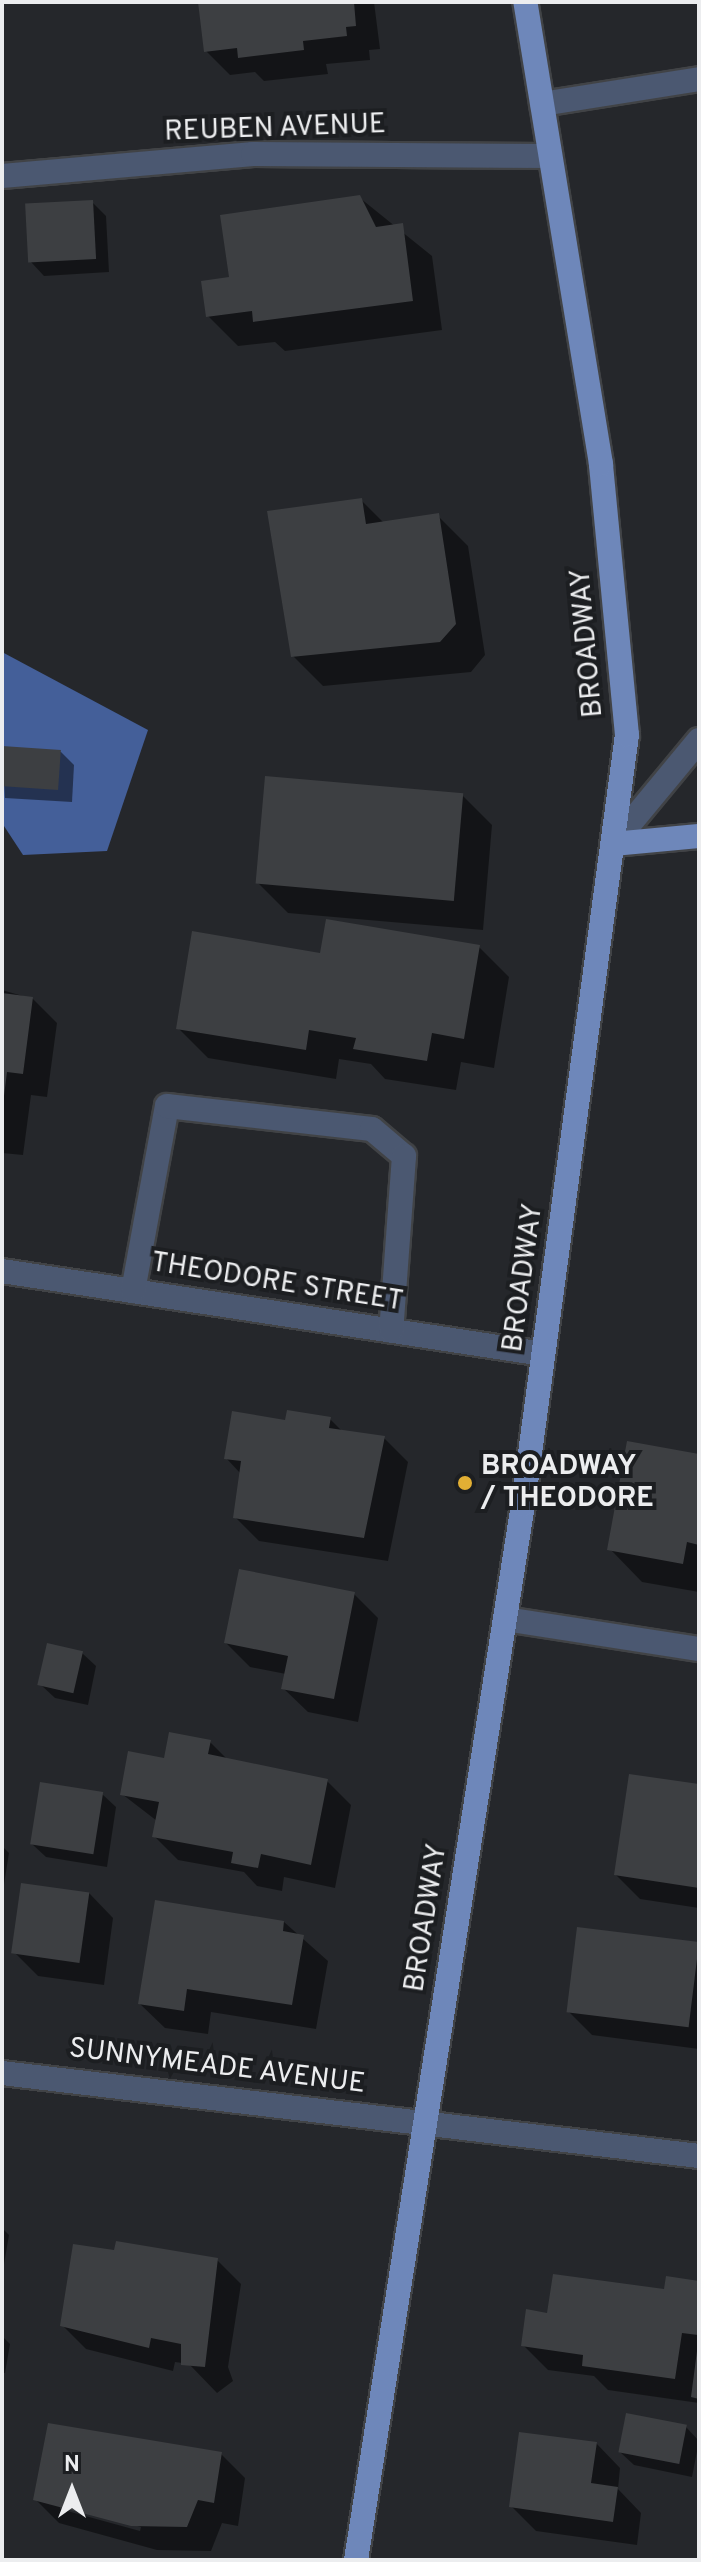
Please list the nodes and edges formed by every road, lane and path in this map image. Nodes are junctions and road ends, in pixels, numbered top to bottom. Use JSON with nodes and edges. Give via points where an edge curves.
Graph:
{"nodes":[{"id":1,"x":525,"y":2,"type":"edge"},
{"id":2,"x":699,"y":79,"type":"edge"},
{"id":3,"x":542,"y":104,"type":"junction"},
{"id":4,"x":550,"y":156,"type":"junction"},
{"id":5,"x":2,"y":176,"type":"edge"},
{"id":6,"x":699,"y":740,"type":"edge"},
{"id":7,"x":699,"y":836,"type":"edge"},
{"id":8,"x":613,"y":844,"type":"junction"},
{"id":9,"x":2,"y":1271,"type":"edge"},
{"id":10,"x":133,"y":1291,"type":"junction"},
{"id":11,"x":391,"y":1331,"type":"junction"},
{"id":12,"x":543,"y":1354,"type":"junction"},
{"id":13,"x":505,"y":1619,"type":"junction"},
{"id":14,"x":699,"y":1649,"type":"edge"},
{"id":15,"x":2,"y":2073,"type":"edge"},
{"id":16,"x":425,"y":2121,"type":"junction"},
{"id":17,"x":699,"y":2156,"type":"edge"},
{"id":18,"x":356,"y":2560,"type":"edge"}],
"edges":[{"from":1,"to":3,"type":"main road","name":"BROADWAY"},
{"from":2,"to":3,"type":"street"},
{"from":3,"to":4,"type":"main road","name":"BROADWAY"},
{"from":4,"to":5,"type":"street","name":"REUBEN AVENUE","via":[[253,154]]},
{"from":4,"to":8,"type":"main road","name":"BROADWAY","via":[[601,464],[625,719]]},
{"from":6,"to":8,"type":"street"},
{"from":7,"to":8,"type":"main road"},
{"from":8,"to":12,"type":"main road","name":"BROADWAY"},
{"from":9,"to":10,"type":"street","name":"THEODORE STREET"},
{"from":10,"to":11,"type":"street","name":"THEODORE STREET"},
{"from":10,"to":11,"type":"street","via":[[167,1106],[372,1129],[404,1156]]},
{"from":11,"to":12,"type":"street","name":"THEODORE STREET"},
{"from":12,"to":13,"type":"main road","name":"BROADWAY"},
{"from":13,"to":14,"type":"street"},
{"from":13,"to":16,"type":"main road","name":"BROADWAY"},
{"from":15,"to":16,"type":"street","name":"SUNNYMEADE AVENUE"},
{"from":16,"to":17,"type":"street","name":"SUNNYMEADE AVENUE"},
{"from":16,"to":18,"type":"main road","name":"BROADWAY"}]}
